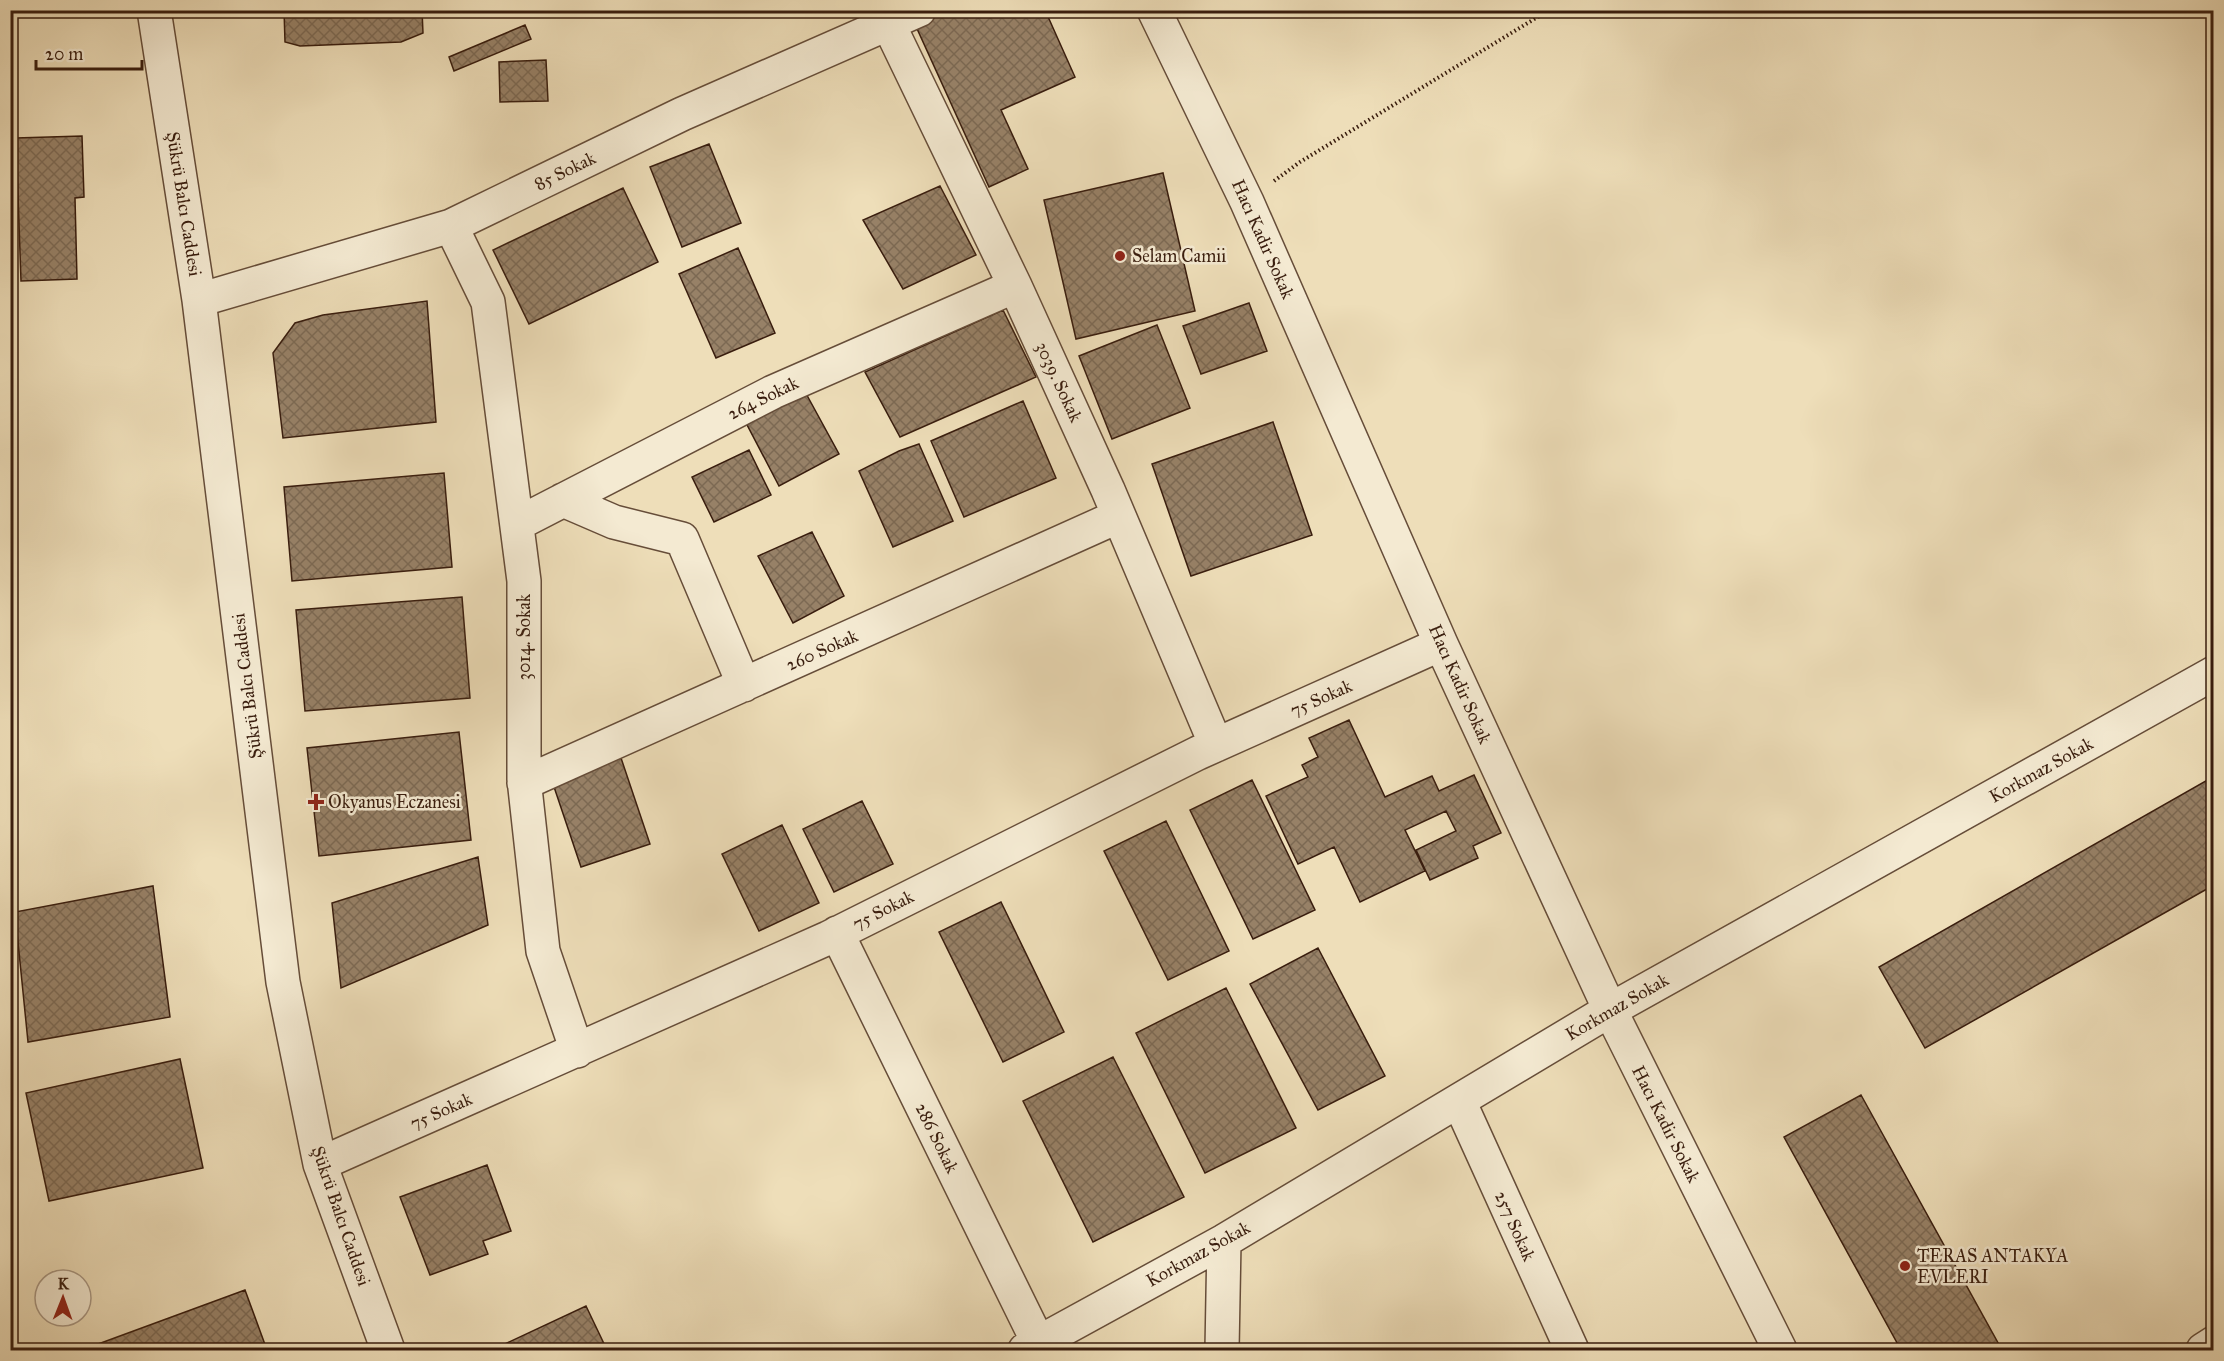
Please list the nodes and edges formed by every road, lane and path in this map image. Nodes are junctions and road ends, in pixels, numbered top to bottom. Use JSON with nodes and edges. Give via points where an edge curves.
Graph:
{"nodes":[{"id":1,"x":154,"y":10,"type":"edge"},
{"id":2,"x":920,"y":10,"type":"edge"},
{"id":3,"x":1154,"y":10,"type":"edge"},
{"id":4,"x":1549,"y":10,"type":"edge"},
{"id":5,"x":889,"y":25,"type":"junction"},
{"id":6,"x":1247,"y":202,"type":"junction"},
{"id":7,"x":451,"y":226,"type":"junction"},
{"id":8,"x":1015,"y":286,"type":"junction"},
{"id":9,"x":199,"y":300,"type":"junction"},
{"id":10,"x":563,"y":500,"type":"junction"},
{"id":11,"x":1119,"y":516,"type":"junction"},
{"id":12,"x":517,"y":524,"type":"junction"},
{"id":13,"x":1442,"y":644,"type":"junction"},
{"id":14,"x":2214,"y":673,"type":"edge"},
{"id":15,"x":744,"y":685,"type":"junction"},
{"id":16,"x":1216,"y":745,"type":"junction"},
{"id":17,"x":524,"y":783,"type":"junction"},
{"id":18,"x":837,"y":933,"type":"junction"},
{"id":19,"x":1610,"y":1010,"type":"junction"},
{"id":20,"x":577,"y":1052,"type":"junction"},
{"id":21,"x":1459,"y":1101,"type":"junction"},
{"id":22,"x":320,"y":1164,"type":"junction"},
{"id":23,"x":1224,"y":1240,"type":"junction"},
{"id":24,"x":2214,"y":1343,"type":"edge"},
{"id":25,"x":1032,"y":1346,"type":"edge"},
{"id":26,"x":388,"y":1350,"type":"edge"},
{"id":27,"x":1222,"y":1350,"type":"edge"},
{"id":28,"x":1572,"y":1350,"type":"edge"},
{"id":29,"x":1780,"y":1350,"type":"edge"},
{"id":30,"x":2203,"y":1350,"type":"edge"}],
"edges":[{"from":1,"to":9,"type":"street","name":"Şükrü Balcı Caddesi"},
{"from":2,"to":5,"type":"street","name":"85 Sokak"},
{"from":3,"to":6,"type":"street","name":"Hacı Kadir Sokak"},
{"from":4,"to":6,"type":"path","via":[[1300,162]]},
{"from":5,"to":7,"type":"street","name":"85 Sokak","via":[[682,114]]},
{"from":5,"to":8,"type":"street","name":"3039. Sokak"},
{"from":6,"to":13,"type":"street","name":"Hacı Kadir Sokak"},
{"from":7,"to":9,"type":"street","name":"85 Sokak"},
{"from":7,"to":12,"type":"street","name":"3014. Sokak","via":[[488,302]]},
{"from":8,"to":10,"type":"street","name":"264 Sokak","via":[[773,392]]},
{"from":8,"to":11,"type":"street","name":"3039. Sokak"},
{"from":9,"to":22,"type":"street","name":"Şükrü Balcı Caddesi","via":[[283,982]]},
{"from":10,"to":12,"type":"street","name":"264 Sokak"},
{"from":10,"to":15,"type":"street","via":[[614,522],[682,539]]},
{"from":11,"to":15,"type":"street","name":"260 Sokak"},
{"from":11,"to":16,"type":"street","name":"3039. Sokak"},
{"from":12,"to":17,"type":"street","name":"3014. Sokak","via":[[524,581]]},
{"from":13,"to":16,"type":"street","name":"75 Sokak"},
{"from":13,"to":19,"type":"street","name":"Hacı Kadir Sokak"},
{"from":14,"to":19,"type":"street","name":"Korkmaz Sokak"},
{"from":15,"to":17,"type":"street","name":"260 Sokak"},
{"from":16,"to":18,"type":"street","name":"75 Sokak"},
{"from":17,"to":20,"type":"street","name":"3014. Sokak","via":[[543,951]]},
{"from":18,"to":20,"type":"street","name":"75 Sokak"},
{"from":18,"to":25,"type":"street","name":"286 Sokak"},
{"from":19,"to":21,"type":"street","name":"Korkmaz Sokak"},
{"from":19,"to":29,"type":"street","name":"Hacı Kadir Sokak"},
{"from":20,"to":22,"type":"street","name":"75 Sokak"},
{"from":21,"to":23,"type":"street","name":"Korkmaz Sokak"},
{"from":21,"to":28,"type":"street","name":"257 Sokak"},
{"from":22,"to":26,"type":"street","name":"Şükrü Balcı Caddesi"},
{"from":23,"to":25,"type":"street","name":"Korkmaz Sokak"},
{"from":23,"to":27,"type":"street"},
{"from":24,"to":30,"type":"street"}]}
